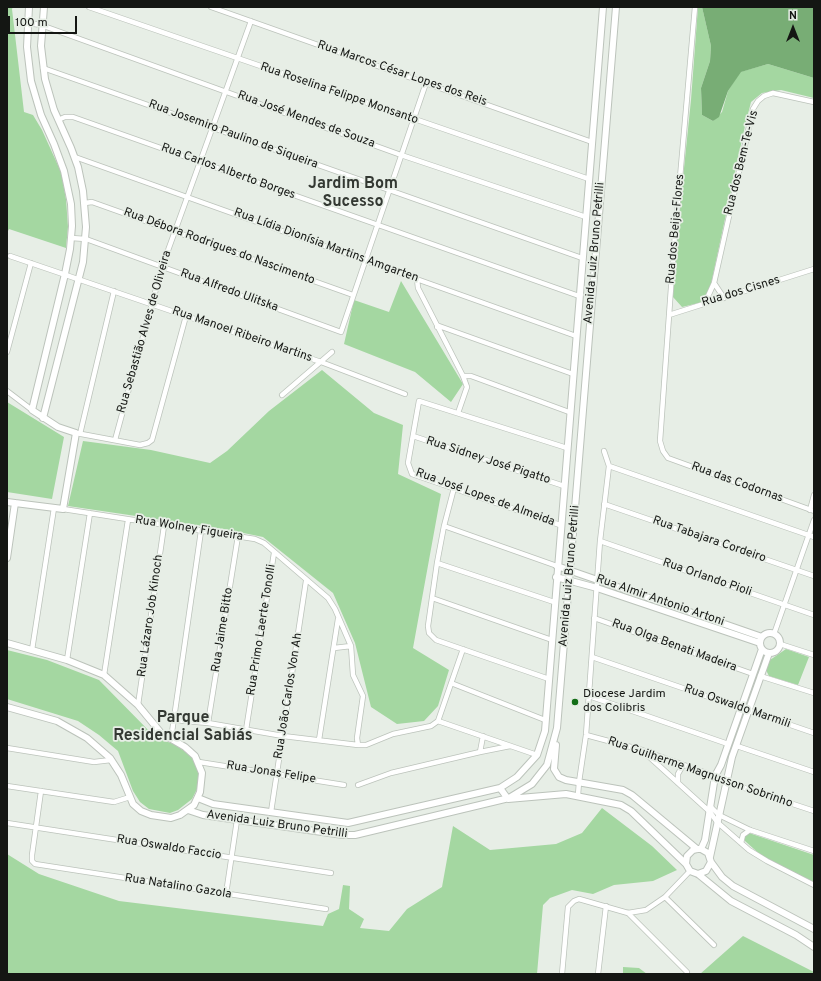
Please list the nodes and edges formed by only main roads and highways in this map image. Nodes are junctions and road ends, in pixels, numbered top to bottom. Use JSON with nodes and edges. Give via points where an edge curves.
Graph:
{"nodes":[{"id":1,"x":29,"y":7,"type":"edge"},
{"id":2,"x":44,"y":7,"type":"edge"},
{"id":3,"x":603,"y":7,"type":"edge"},
{"id":4,"x":616,"y":7,"type":"edge"},
{"id":5,"x":581,"y":270,"type":"junction"},
{"id":6,"x":594,"y":271,"type":"junction"},
{"id":7,"x":580,"y":281,"type":"junction"},
{"id":8,"x":590,"y":318,"type":"junction"},
{"id":9,"x":43,"y":418,"type":"junction"},
{"id":10,"x":7,"y":502,"type":"edge"},
{"id":11,"x":15,"y":503,"type":"junction"},
{"id":12,"x":7,"y":558,"type":"edge"},
{"id":13,"x":557,"y":566,"type":"junction"},
{"id":14,"x":570,"y":571,"type":"junction"},
{"id":15,"x":556,"y":577,"type":"junction"},
{"id":16,"x":570,"y":580,"type":"junction"},
{"id":17,"x":7,"y":643,"type":"edge"},
{"id":18,"x":762,"y":643,"type":"junction"},
{"id":19,"x":769,"y":653,"type":"junction"},
{"id":20,"x":550,"y":662,"type":"junction"},
{"id":21,"x":562,"y":664,"type":"junction"},
{"id":22,"x":7,"y":707,"type":"edge"},
{"id":23,"x":555,"y":739,"type":"junction"},
{"id":24,"x":500,"y":788,"type":"junction"},
{"id":25,"x":198,"y":798,"type":"junction"},
{"id":26,"x":508,"y":799,"type":"junction"},
{"id":27,"x":238,"y":807,"type":"junction"},
{"id":28,"x":188,"y":810,"type":"junction"},
{"id":29,"x":273,"y":812,"type":"junction"},
{"id":30,"x":237,"y":820,"type":"junction"},
{"id":31,"x":354,"y":822,"type":"junction"},
{"id":32,"x":272,"y":825,"type":"junction"},
{"id":33,"x":355,"y":835,"type":"junction"},
{"id":34,"x":699,"y":849,"type":"junction"},
{"id":35,"x":710,"y":859,"type":"junction"},
{"id":36,"x":686,"y":864,"type":"junction"},
{"id":37,"x":698,"y":874,"type":"junction"},
{"id":38,"x":814,"y":929,"type":"edge"},
{"id":39,"x":814,"y":947,"type":"edge"}],
"edges":[{"from":1,"to":9,"type":"main road","via":[[27,58],[31,82],[41,115],[64,171],[71,204],[72,238],[32,410]]},
{"from":2,"to":9,"type":"main road","via":[[41,25],[43,68],[58,120],[75,157],[85,202],[86,239]]},
{"from":3,"to":5,"type":"main road","name":"Avenida Luiz Bruno Petrilli"},
{"from":4,"to":6,"type":"main road","name":"Avenida Luiz Bruno Petrilli"},
{"from":5,"to":6,"type":"main road","via":[[589,278]]},
{"from":5,"to":7,"type":"main road","name":"Avenida Luiz Bruno Petrilli"},
{"from":6,"to":8,"type":"main road","name":"Avenida Luiz Bruno Petrilli"},
{"from":7,"to":8,"type":"main road","via":[[589,283],[586,311]]},
{"from":7,"to":13,"type":"main road","name":"Avenida Luiz Bruno Petrilli"},
{"from":8,"to":14,"type":"main road","name":"Avenida Luiz Bruno Petrilli"},
{"from":9,"to":11,"type":"main road","name":"Rua Wolney Figueira","via":[[78,434],[63,509]]},
{"from":10,"to":11,"type":"main road","name":"Rua Wolney Figueira"},
{"from":11,"to":12,"type":"main road"},
{"from":13,"to":14,"type":"main road","name":"Rua Almir Antonio Artoni"},
{"from":13,"to":15,"type":"main road","name":"Avenida Luiz Bruno Petrilli"},
{"from":14,"to":16,"type":"main road","name":"Avenida Luiz Bruno Petrilli"},
{"from":14,"to":18,"type":"main road","name":"Rua Almir Antonio Artoni"},
{"from":15,"to":16,"type":"main road","name":"Rua Almir Antonio Artoni"},
{"from":15,"to":20,"type":"main road","name":"Avenida Luiz Bruno Petrilli"},
{"from":16,"to":18,"type":"main road","name":"Rua Almir Antonio Artoni"},
{"from":16,"to":21,"type":"main road","name":"Avenida Luiz Bruno Petrilli"},
{"from":17,"to":25,"type":"main road","via":[[67,660],[104,674],[138,705],[161,733],[190,751],[199,762],[203,780]]},
{"from":18,"to":19,"type":"main road"},
{"from":18,"to":19,"type":"main road","via":[[768,633],[779,638],[778,650]]},
{"from":18,"to":34,"type":"main road","via":[[741,710],[715,776],[705,840]]},
{"from":19,"to":35,"type":"main road","via":[[732,758]]},
{"from":20,"to":21,"type":"main road"},
{"from":20,"to":24,"type":"main road","name":"Avenida Luiz Bruno Petrilli","via":[[542,743],[537,755],[517,778]]},
{"from":21,"to":23,"type":"main road","name":"Avenida Luiz Bruno Petrilli"},
{"from":22,"to":28,"type":"main road","via":[[57,721],[87,738],[111,760],[123,779],[133,804],[141,811],[171,818]]},
{"from":23,"to":26,"type":"main road","name":"Avenida Luiz Bruno Petrilli","via":[[547,765],[540,775],[523,791]]},
{"from":23,"to":34,"type":"main road","via":[[555,772],[562,779],[623,790]]},
{"from":24,"to":26,"type":"main road"},
{"from":24,"to":31,"type":"main road","name":"Avenida Luiz Bruno Petrilli"},
{"from":25,"to":27,"type":"main road","name":"Avenida Luiz Bruno Petrilli","via":[[213,804]]},
{"from":25,"to":28,"type":"main road"},
{"from":26,"to":33,"type":"main road","name":"Avenida Luiz Bruno Petrilli"},
{"from":26,"to":36,"type":"main road","via":[[566,794],[626,807]]},
{"from":27,"to":29,"type":"main road","name":"Avenida Luiz Bruno Petrilli"},
{"from":27,"to":30,"type":"main road"},
{"from":28,"to":30,"type":"main road","name":"Avenida Luiz Bruno Petrilli","via":[[197,814]]},
{"from":29,"to":31,"type":"main road","name":"Avenida Luiz Bruno Petrilli","via":[[342,823]]},
{"from":29,"to":32,"type":"main road"},
{"from":30,"to":32,"type":"main road","name":"Avenida Luiz Bruno Petrilli"},
{"from":31,"to":33,"type":"main road"},
{"from":32,"to":33,"type":"main road","name":"Avenida Luiz Bruno Petrilli"},
{"from":34,"to":35,"type":"main road"},
{"from":34,"to":36,"type":"main road","via":[[689,852]]},
{"from":35,"to":37,"type":"main road","via":[[706,871]]},
{"from":35,"to":38,"type":"main road","via":[[722,877],[733,886]]},
{"from":36,"to":37,"type":"main road","via":[[690,871]]},
{"from":37,"to":39,"type":"main road","via":[[731,901]]}]}
